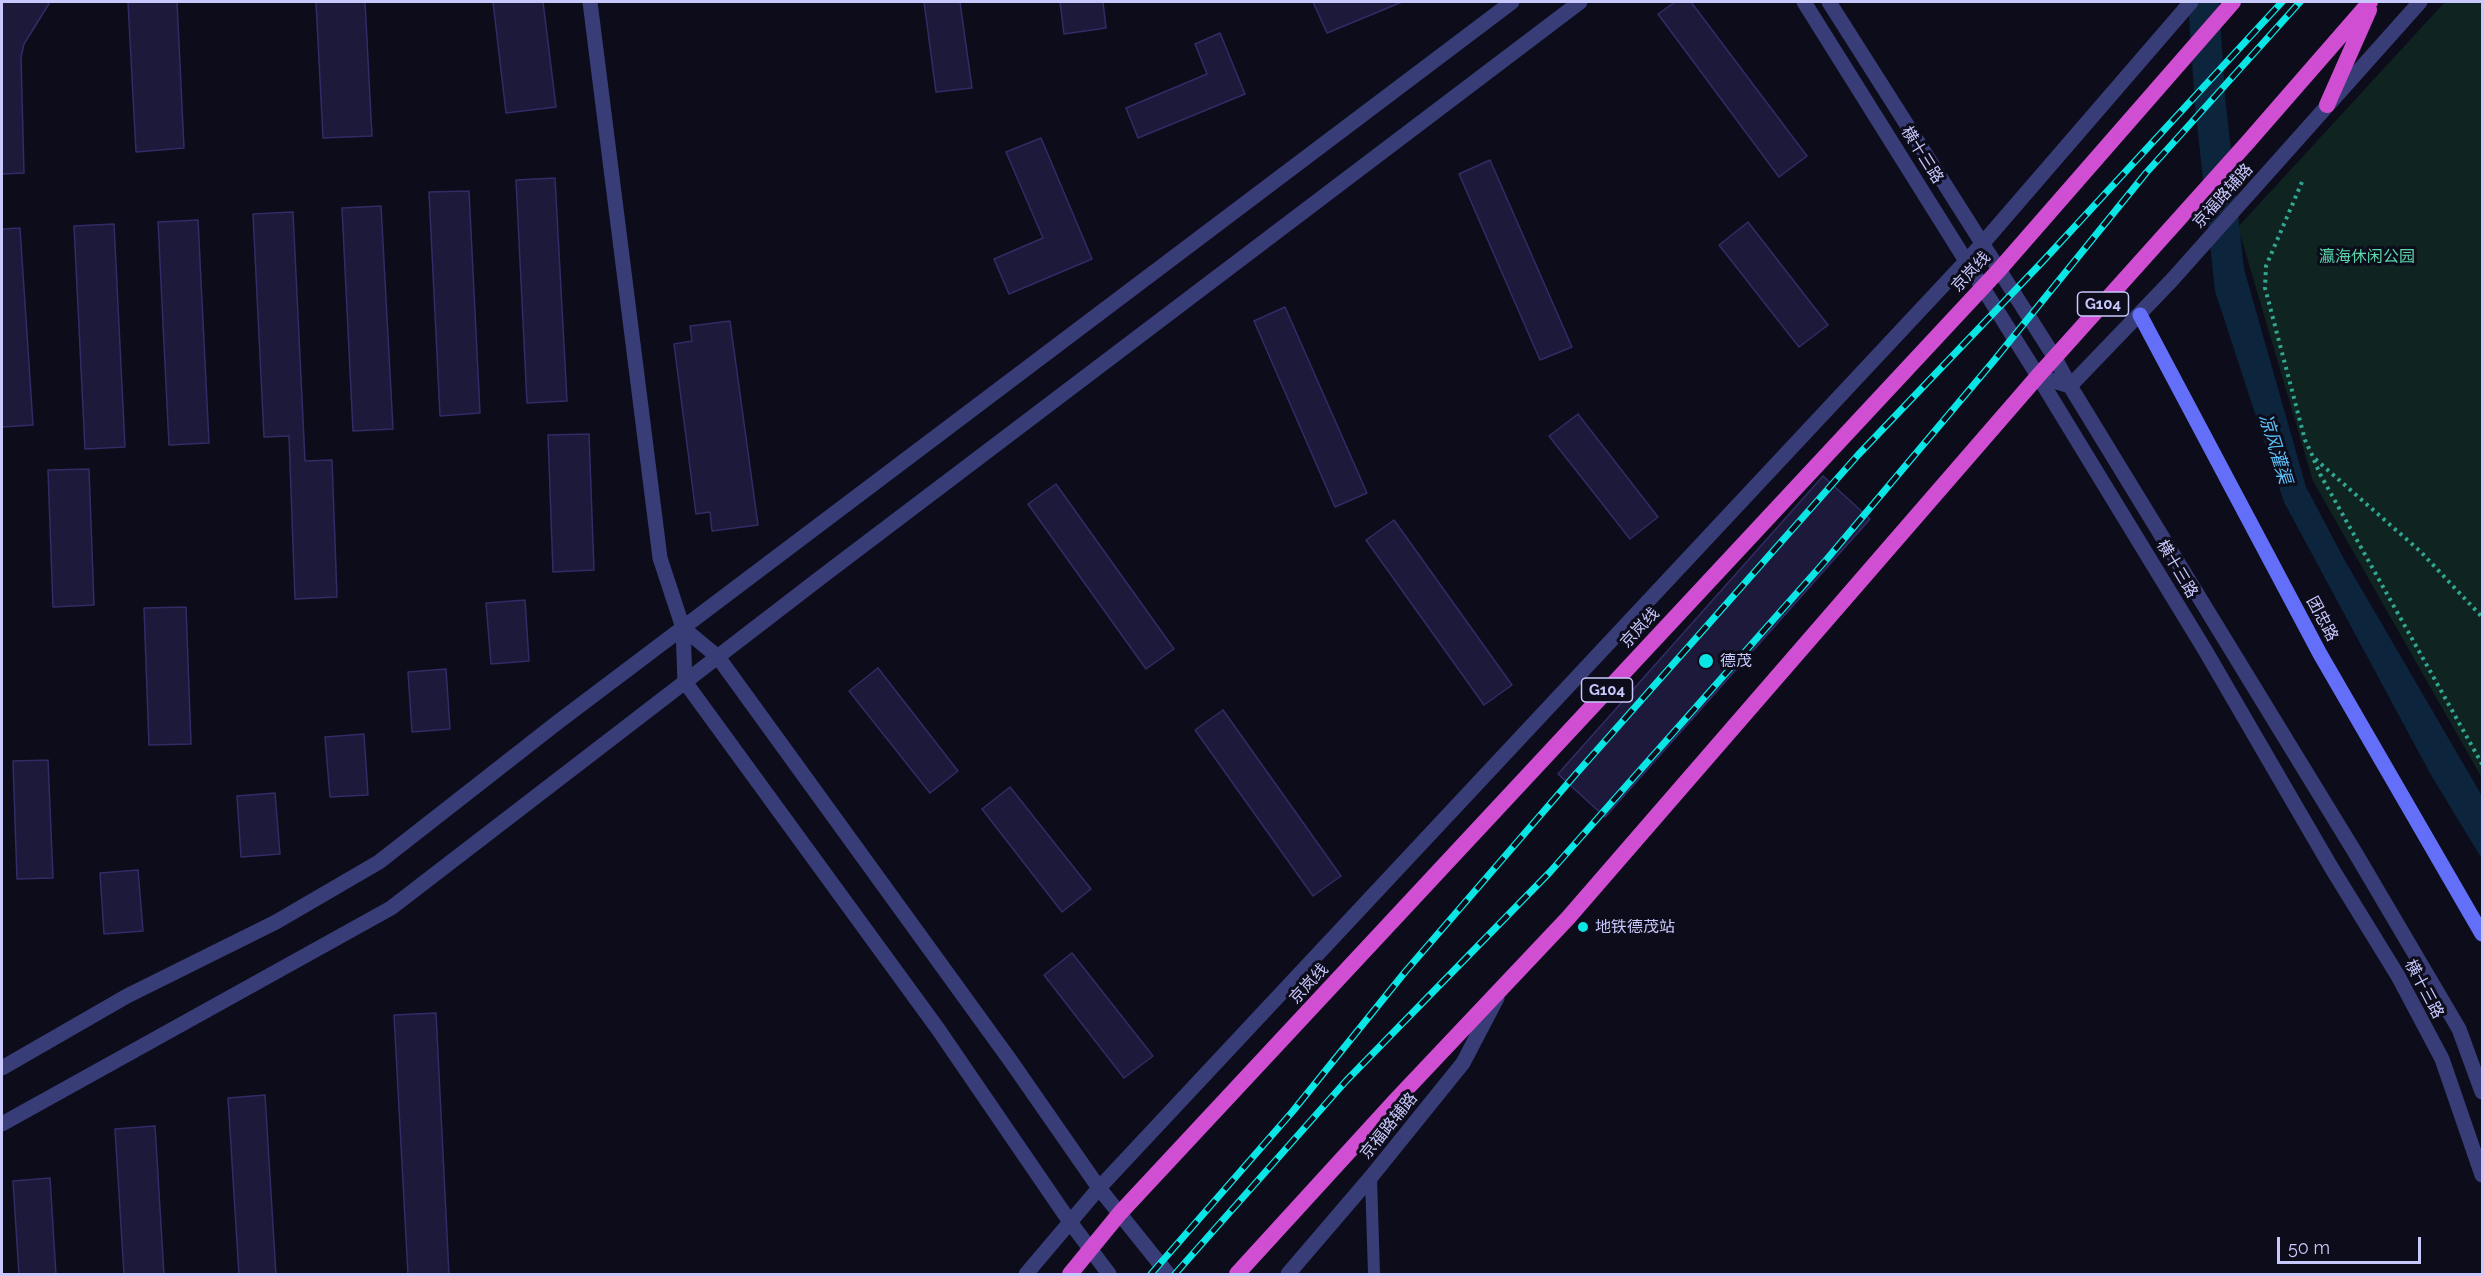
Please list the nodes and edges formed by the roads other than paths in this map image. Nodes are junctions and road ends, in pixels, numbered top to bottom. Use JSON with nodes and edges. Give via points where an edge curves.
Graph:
{"nodes":[{"id":1,"x":590,"y":2,"type":"edge"},
{"id":2,"x":1512,"y":2,"type":"edge"},
{"id":3,"x":1580,"y":2,"type":"edge"},
{"id":4,"x":1804,"y":2,"type":"edge"},
{"id":5,"x":1829,"y":2,"type":"edge"},
{"id":6,"x":2191,"y":2,"type":"edge"},
{"id":7,"x":2233,"y":2,"type":"edge"},
{"id":8,"x":2372,"y":2,"type":"edge"},
{"id":9,"x":2421,"y":2,"type":"edge"},
{"id":10,"x":2327,"y":105,"type":"junction"},
{"id":11,"x":1983,"y":243,"type":"junction"},
{"id":12,"x":1966,"y":260,"type":"junction"},
{"id":13,"x":1998,"y":270,"type":"junction"},
{"id":14,"x":1982,"y":287,"type":"junction"},
{"id":15,"x":2140,"y":315,"type":"junction"},
{"id":16,"x":2055,"y":358,"type":"junction"},
{"id":17,"x":2038,"y":376,"type":"junction"},
{"id":18,"x":2070,"y":386,"type":"junction"},
{"id":19,"x":683,"y":628,"type":"junction"},
{"id":20,"x":718,"y":657,"type":"junction"},
{"id":21,"x":685,"y":682,"type":"junction"},
{"id":22,"x":2482,"y":934,"type":"edge"},
{"id":23,"x":1501,"y":989,"type":"junction"},
{"id":24,"x":2,"y":1068,"type":"edge"},
{"id":25,"x":2482,"y":1092,"type":"edge"},
{"id":26,"x":2,"y":1124,"type":"edge"},
{"id":27,"x":2482,"y":1175,"type":"edge"},
{"id":28,"x":1371,"y":1177,"type":"junction"},
{"id":29,"x":1100,"y":1188,"type":"junction"},
{"id":30,"x":1120,"y":1213,"type":"junction"},
{"id":31,"x":1070,"y":1222,"type":"junction"},
{"id":32,"x":1090,"y":1250,"type":"junction"},
{"id":33,"x":1026,"y":1275,"type":"edge"},
{"id":34,"x":1070,"y":1275,"type":"edge"},
{"id":35,"x":1109,"y":1275,"type":"edge"},
{"id":36,"x":1168,"y":1275,"type":"edge"},
{"id":37,"x":1237,"y":1275,"type":"edge"},
{"id":38,"x":1288,"y":1275,"type":"edge"},
{"id":39,"x":1374,"y":1275,"type":"edge"}],
"edges":[{"from":1,"to":19,"type":"street","via":[[660,558]]},
{"from":2,"to":19,"type":"street"},
{"from":3,"to":20,"type":"street"},
{"from":4,"to":12,"type":"street","name":"横十三路"},
{"from":5,"to":11,"type":"street","name":"横十三路"},
{"from":6,"to":11,"type":"street"},
{"from":7,"to":13,"type":"highway","name":"京岚线","number":"G104"},
{"from":8,"to":10,"type":"highway"},
{"from":8,"to":16,"type":"highway","number":"G104"},
{"from":9,"to":10,"type":"street","name":"京福路辅路"},
{"from":10,"to":15,"type":"street","name":"京福路辅路"},
{"from":11,"to":12,"type":"street"},
{"from":11,"to":13,"type":"street","name":"横十三路"},
{"from":12,"to":14,"type":"street","name":"横十三路"},
{"from":12,"to":29,"type":"street"},
{"from":13,"to":14,"type":"highway","name":"京岚线","number":"G104"},
{"from":13,"to":16,"type":"street","name":"横十三路"},
{"from":14,"to":17,"type":"street","name":"横十三路"},
{"from":14,"to":30,"type":"highway","name":"京岚线","number":"G104"},
{"from":15,"to":18,"type":"street","name":"京福路辅路"},
{"from":15,"to":22,"type":"main road","name":"团忠路","via":[[2320,654]]},
{"from":16,"to":17,"type":"highway","number":"G104"},
{"from":16,"to":18,"type":"street","name":"横十三路"},
{"from":17,"to":18,"type":"street"},
{"from":17,"to":23,"type":"highway","number":"G104","via":[[1568,918]]},
{"from":17,"to":27,"type":"street","name":"横十三路","via":[[2398,976],[2442,1059]]},
{"from":18,"to":25,"type":"street","name":"横十三路","via":[[2459,1029]]},
{"from":19,"to":20,"type":"street"},
{"from":19,"to":21,"type":"street"},
{"from":19,"to":24,"type":"street","via":[[379,862],[276,922],[127,996]]},
{"from":20,"to":21,"type":"street"},
{"from":20,"to":29,"type":"street"},
{"from":21,"to":26,"type":"street","via":[[391,908]]},
{"from":21,"to":31,"type":"street","via":[[938,1029]]},
{"from":23,"to":28,"type":"street","name":"京福路辅路","via":[[1463,1063]]},
{"from":23,"to":37,"type":"highway","number":"G104"},
{"from":28,"to":38,"type":"street","name":"京福路辅路"},
{"from":28,"to":39,"type":"lane"},
{"from":29,"to":30,"type":"street"},
{"from":29,"to":31,"type":"street"},
{"from":30,"to":32,"type":"highway","name":"京岚线","number":"G104"},
{"from":30,"to":36,"type":"street"},
{"from":31,"to":32,"type":"street"},
{"from":31,"to":33,"type":"street"},
{"from":32,"to":34,"type":"highway","name":"京岚线","number":"G104"},
{"from":32,"to":35,"type":"street"}]}
